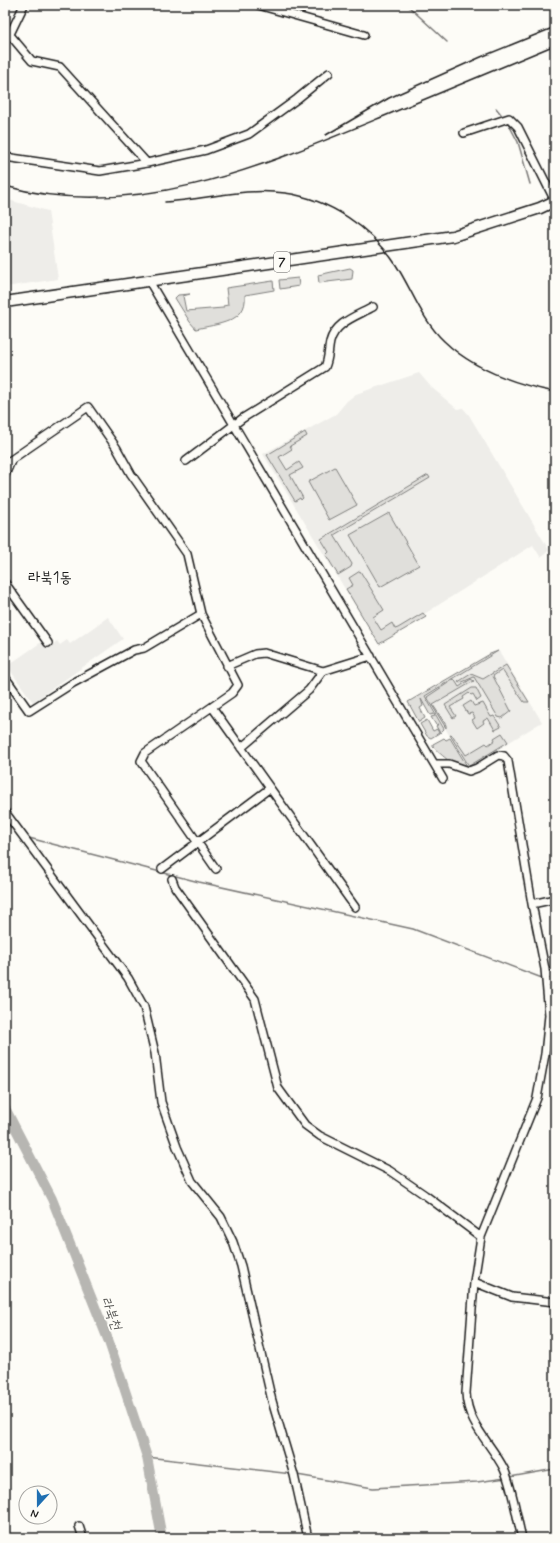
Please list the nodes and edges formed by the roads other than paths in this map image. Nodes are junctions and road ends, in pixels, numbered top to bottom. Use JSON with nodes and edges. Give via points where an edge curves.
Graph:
{"nodes":[{"id":1,"x":258,"y":5,"type":"edge"},
{"id":2,"x":25,"y":6,"type":"edge"},
{"id":3,"x":5,"y":28,"type":"edge"},
{"id":4,"x":10,"y":34,"type":"junction"},
{"id":5,"x":364,"y":35,"type":"dead end"},
{"id":6,"x":329,"y":73,"type":"dead end"},
{"id":7,"x":464,"y":132,"type":"dead end"},
{"id":8,"x":5,"y":156,"type":"edge"},
{"id":9,"x":147,"y":163,"type":"junction"},
{"id":10,"x":555,"y":201,"type":"edge"},
{"id":11,"x":150,"y":281,"type":"junction"},
{"id":12,"x":5,"y":302,"type":"edge"},
{"id":13,"x":373,"y":307,"type":"dead end"},
{"id":14,"x":235,"y":424,"type":"junction"},
{"id":15,"x":186,"y":461,"type":"dead end"},
{"id":16,"x":8,"y":462,"type":"edge"},
{"id":17,"x":5,"y":475,"type":"edge"},
{"id":18,"x":5,"y":583,"type":"edge"},
{"id":19,"x":201,"y":614,"type":"junction"},
{"id":20,"x":48,"y":643,"type":"dead end"},
{"id":21,"x":371,"y":656,"type":"junction"},
{"id":22,"x":227,"y":666,"type":"junction"},
{"id":23,"x":323,"y":671,"type":"junction"},
{"id":24,"x":5,"y":677,"type":"edge"},
{"id":25,"x":212,"y":707,"type":"junction"},
{"id":26,"x":241,"y":748,"type":"junction"},
{"id":27,"x":435,"y":764,"type":"junction"},
{"id":28,"x":443,"y":779,"type":"dead end"},
{"id":29,"x":270,"y":788,"type":"junction"},
{"id":30,"x":5,"y":812,"type":"edge"},
{"id":31,"x":198,"y":842,"type":"junction"},
{"id":32,"x":162,"y":869,"type":"dead end"},
{"id":33,"x":216,"y":869,"type":"dead end"},
{"id":34,"x":172,"y":879,"type":"dead end"},
{"id":35,"x":555,"y":899,"type":"edge"},
{"id":36,"x":532,"y":904,"type":"junction"},
{"id":37,"x":355,"y":907,"type":"dead end"},
{"id":38,"x":555,"y":975,"type":"edge"},
{"id":39,"x":546,"y":979,"type":"junction"},
{"id":40,"x":555,"y":982,"type":"edge"},
{"id":41,"x":481,"y":1237,"type":"junction"},
{"id":42,"x":474,"y":1282,"type":"junction"},
{"id":43,"x":555,"y":1302,"type":"edge"},
{"id":44,"x":79,"y":1526,"type":"dead end"},
{"id":45,"x":83,"y":1538,"type":"edge"},
{"id":46,"x":308,"y":1538,"type":"edge"},
{"id":47,"x":522,"y":1538,"type":"edge"}],
"edges":[{"from":1,"to":5,"type":"street"},
{"from":2,"to":4,"type":"street"},
{"from":3,"to":4,"type":"street"},
{"from":4,"to":9,"type":"street","via":[[32,61],[60,66]]},
{"from":6,"to":9,"type":"street","via":[[249,134],[206,150]]},
{"from":7,"to":10,"type":"street","via":[[506,119],[518,127]]},
{"from":8,"to":9,"type":"street","via":[[100,171]]},
{"from":10,"to":11,"type":"highway","number":"7","via":[[453,236]]},
{"from":11,"to":12,"type":"highway","number":"7"},
{"from":11,"to":14,"type":"street"},
{"from":13,"to":14,"type":"street","via":[[342,323],[334,331],[330,341],[330,358],[325,367]]},
{"from":14,"to":15,"type":"street"},
{"from":14,"to":21,"type":"street"},
{"from":16,"to":17,"type":"street"},
{"from":16,"to":19,"type":"street","via":[[88,407],[187,554]]},
{"from":18,"to":20,"type":"street"},
{"from":19,"to":22,"type":"street"},
{"from":19,"to":24,"type":"street","via":[[144,648],[134,650],[73,683],[29,711]]},
{"from":21,"to":23,"type":"street"},
{"from":21,"to":27,"type":"street"},
{"from":22,"to":23,"type":"street","via":[[264,653]]},
{"from":22,"to":25,"type":"street","via":[[238,685],[232,693]]},
{"from":23,"to":26,"type":"street","via":[[309,690]]},
{"from":25,"to":26,"type":"street"},
{"from":25,"to":31,"type":"street","via":[[144,753],[141,761]]},
{"from":26,"to":29,"type":"street"},
{"from":27,"to":28,"type":"street"},
{"from":27,"to":36,"type":"street","via":[[449,764],[469,771],[498,755],[504,756],[508,761]]},
{"from":29,"to":31,"type":"street"},
{"from":29,"to":37,"type":"street"},
{"from":30,"to":46,"type":"street","via":[[128,978],[144,1007],[155,1053],[159,1091],[167,1120],[192,1181],[221,1217],[241,1266],[272,1401],[294,1474]]},
{"from":31,"to":32,"type":"street"},
{"from":31,"to":33,"type":"street"},
{"from":34,"to":41,"type":"street","via":[[175,887],[255,999],[278,1088],[305,1125],[320,1136],[390,1172],[425,1194]]},
{"from":35,"to":36,"type":"street"},
{"from":36,"to":39,"type":"street"},
{"from":38,"to":39,"type":"street"},
{"from":39,"to":40,"type":"street"},
{"from":39,"to":41,"type":"street","via":[[549,1016],[536,1098]]},
{"from":41,"to":42,"type":"street"},
{"from":42,"to":43,"type":"street","via":[[512,1297]]},
{"from":42,"to":47,"type":"street","via":[[467,1405],[470,1417],[504,1469]]},
{"from":44,"to":45,"type":"street"}]}
